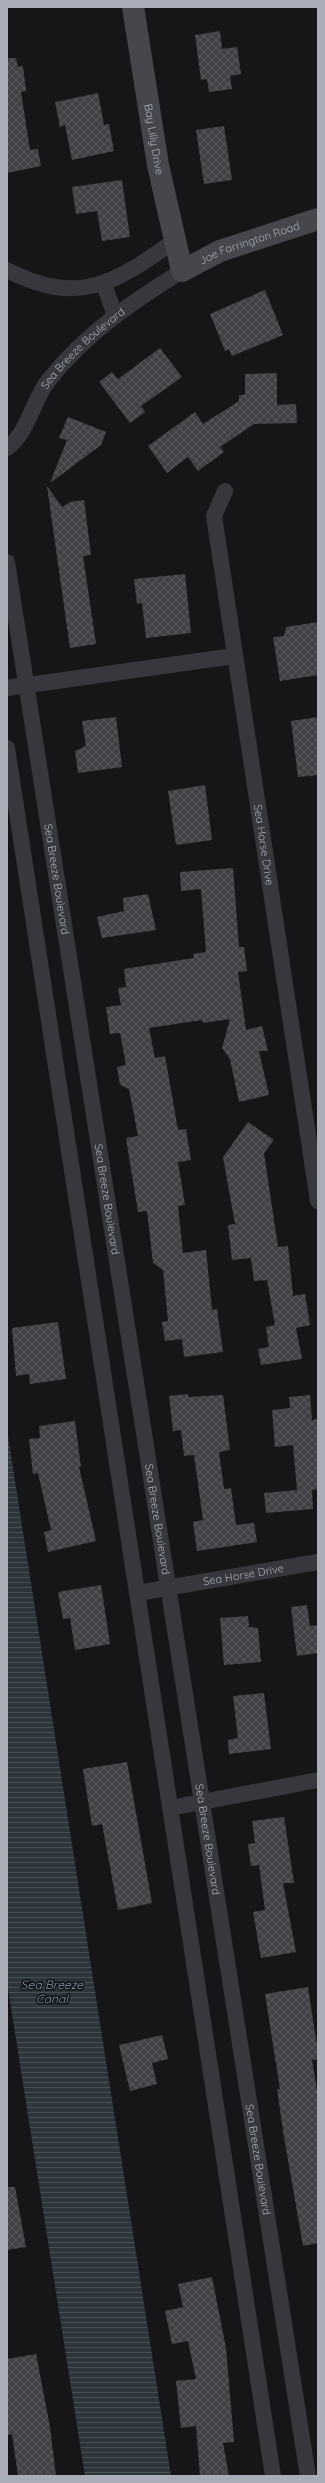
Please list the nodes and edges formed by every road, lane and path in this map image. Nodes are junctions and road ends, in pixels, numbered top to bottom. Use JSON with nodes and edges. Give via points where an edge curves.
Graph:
{"nodes":[{"id":1,"x":132,"y":7,"type":"edge"},
{"id":2,"x":318,"y":219,"type":"edge"},
{"id":3,"x":174,"y":241,"type":"junction"},
{"id":4,"x":7,"y":270,"type":"edge"},
{"id":5,"x":182,"y":271,"type":"junction"},
{"id":6,"x":104,"y":285,"type":"junction"},
{"id":7,"x":115,"y":315,"type":"junction"},
{"id":8,"x":7,"y":448,"type":"edge"},
{"id":9,"x":225,"y":491,"type":"dead end"},
{"id":10,"x":7,"y":562,"type":"edge"},
{"id":11,"x":234,"y":656,"type":"junction"},
{"id":12,"x":26,"y":685,"type":"junction"},
{"id":13,"x":7,"y":688,"type":"edge"},
{"id":14,"x":7,"y":748,"type":"edge"},
{"id":15,"x":318,"y":1201,"type":"edge"},
{"id":16,"x":318,"y":1562,"type":"edge"},
{"id":17,"x":168,"y":1590,"type":"junction"},
{"id":18,"x":137,"y":1593,"type":"junction"},
{"id":19,"x":318,"y":1780,"type":"edge"},
{"id":20,"x":202,"y":1804,"type":"junction"},
{"id":21,"x":170,"y":1808,"type":"junction"},
{"id":22,"x":273,"y":2476,"type":"edge"},
{"id":23,"x":308,"y":2476,"type":"edge"}],
"edges":[{"from":1,"to":3,"type":"main road","name":"Bay Lilly Drive","via":[[158,165]]},
{"from":2,"to":5,"type":"main road","name":"Joe Farrington Road","via":[[220,251]]},
{"from":3,"to":5,"type":"main road","name":"Bay Lilly Drive"},
{"from":3,"to":6,"type":"street","via":[[142,264]]},
{"from":4,"to":6,"type":"street","via":[[52,286],[74,288]]},
{"from":5,"to":7,"type":"street","name":"Sea Breeze Boulevard"},
{"from":6,"to":7,"type":"street"},
{"from":7,"to":8,"type":"street","name":"Sea Breeze Boulevard","via":[[70,355],[47,382],[22,429]]},
{"from":9,"to":11,"type":"street","name":"Sea Horse Drive","via":[[214,516]]},
{"from":10,"to":12,"type":"street","name":"Sea Breeze Boulevard"},
{"from":11,"to":12,"type":"street"},
{"from":11,"to":15,"type":"street","name":"Sea Horse Drive"},
{"from":12,"to":13,"type":"street"},
{"from":12,"to":17,"type":"street","name":"Sea Breeze Boulevard"},
{"from":14,"to":18,"type":"street"},
{"from":16,"to":17,"type":"street","name":"Sea Horse Drive"},
{"from":17,"to":18,"type":"street","name":"Sea Horse Drive"},
{"from":17,"to":20,"type":"street","name":"Sea Breeze Boulevard"},
{"from":18,"to":21,"type":"street"},
{"from":19,"to":20,"type":"street"},
{"from":20,"to":21,"type":"street"},
{"from":20,"to":23,"type":"street","name":"Sea Breeze Boulevard"},
{"from":21,"to":22,"type":"street"}]}
